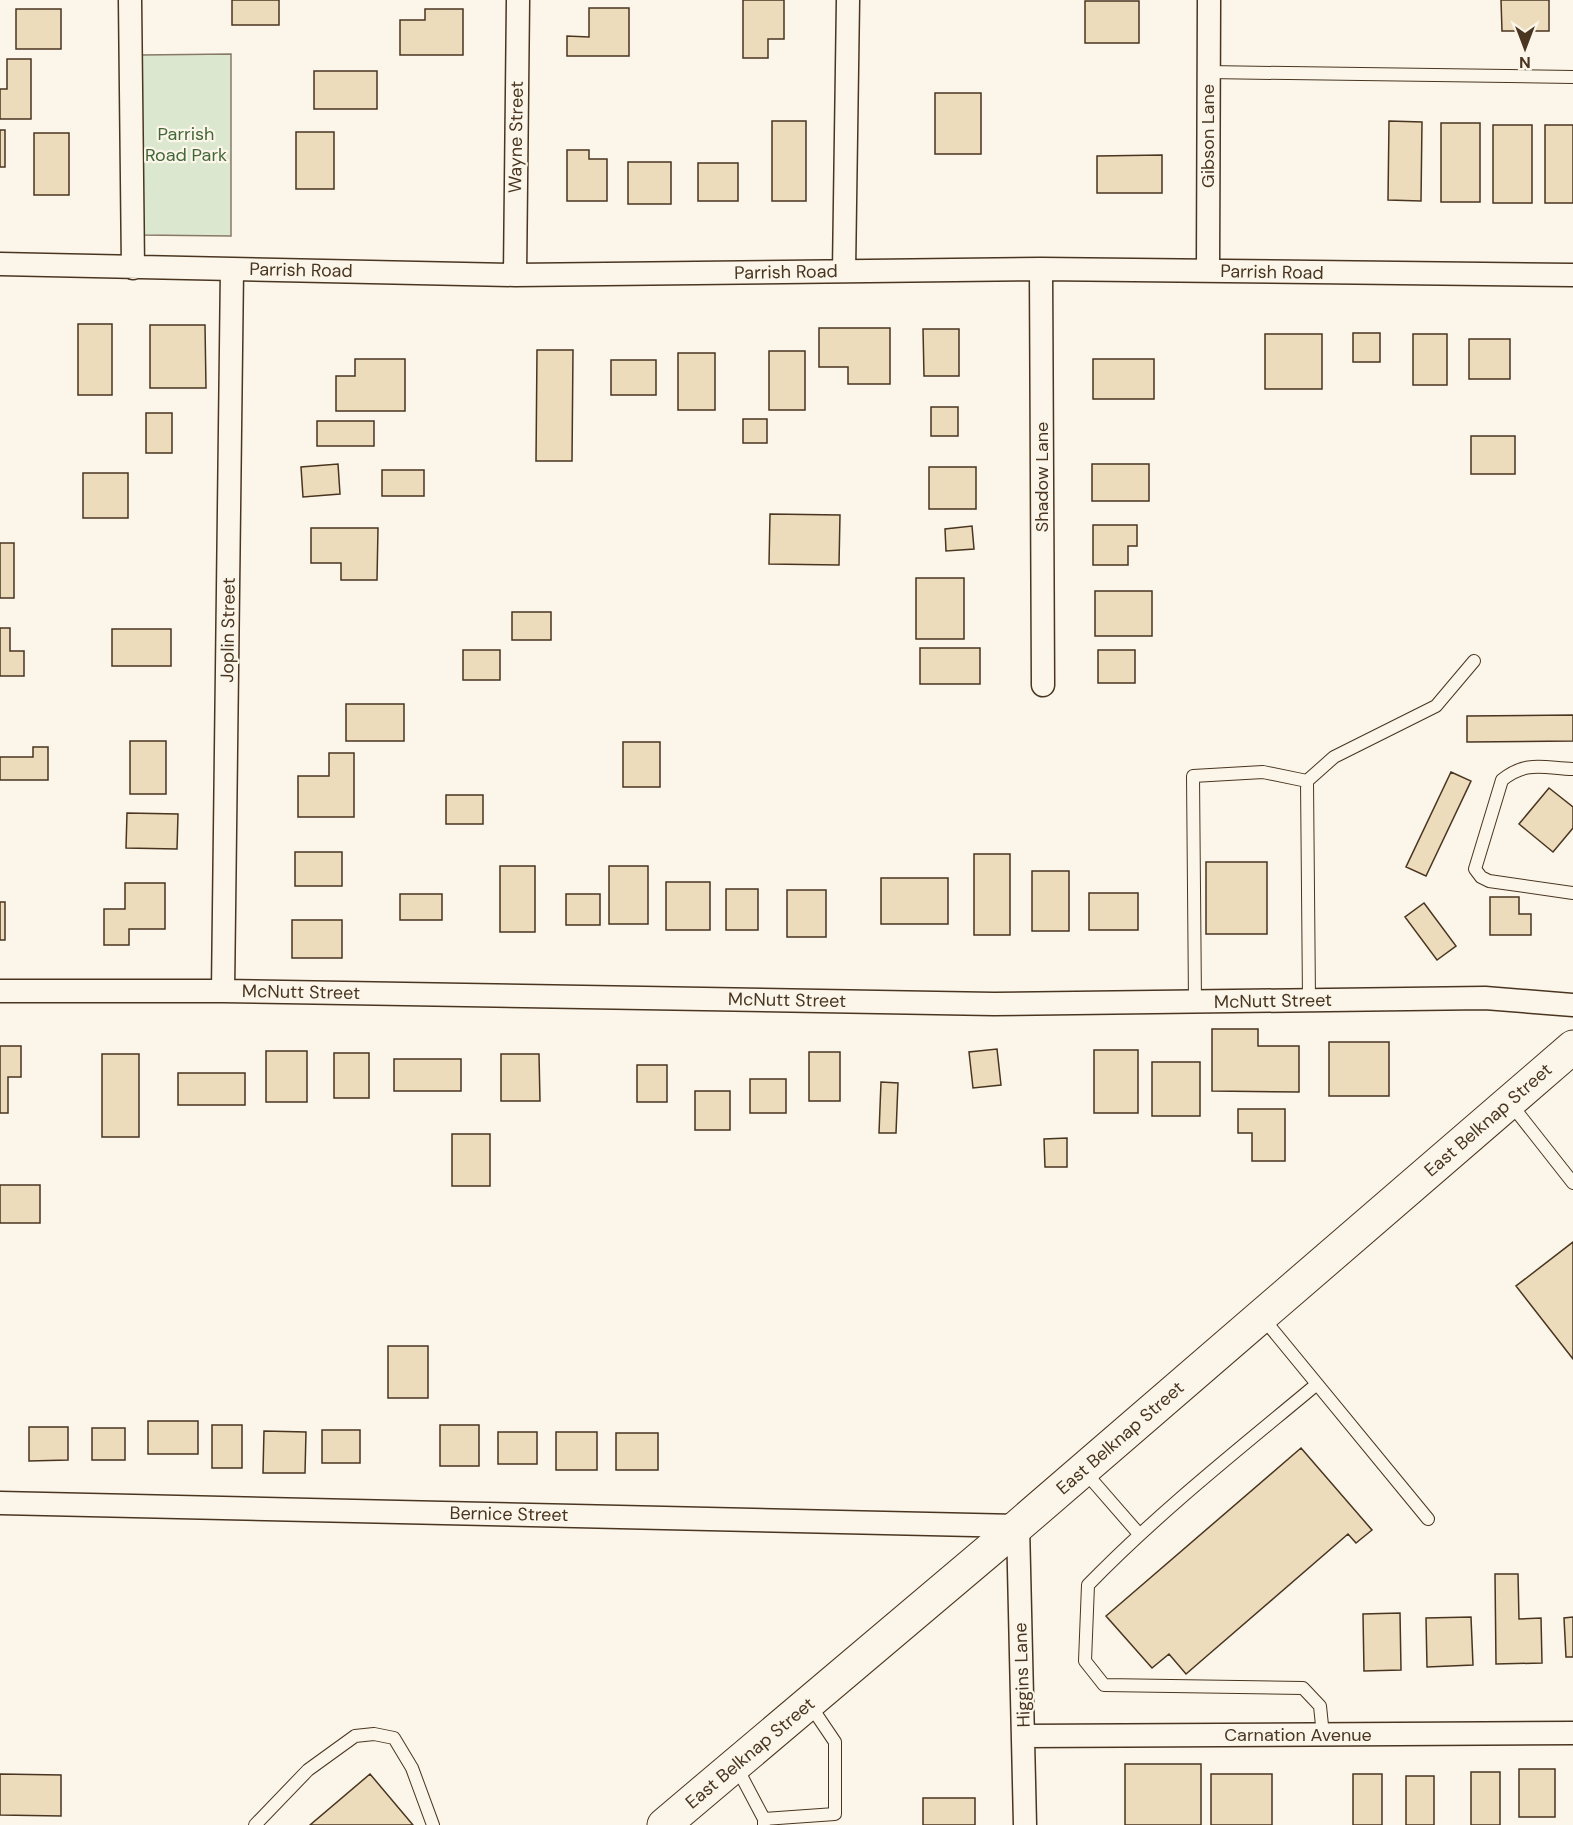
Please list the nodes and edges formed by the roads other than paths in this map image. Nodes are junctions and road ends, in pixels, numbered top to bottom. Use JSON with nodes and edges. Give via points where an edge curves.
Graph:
{"nodes":[{"id":1,"x":130,"y":0,"type":"edge"},
{"id":2,"x":518,"y":0,"type":"edge"},
{"id":3,"x":848,"y":0,"type":"edge"},
{"id":4,"x":1209,"y":0,"type":"edge"},
{"id":5,"x":1208,"y":72,"type":"junction"},
{"id":6,"x":1573,"y":77,"type":"edge"},
{"id":7,"x":0,"y":264,"type":"edge"},
{"id":8,"x":133,"y":268,"type":"junction"},
{"id":9,"x":232,"y":268,"type":"junction"},
{"id":10,"x":1041,"y":269,"type":"junction"},
{"id":11,"x":844,"y":271,"type":"junction"},
{"id":12,"x":1208,"y":271,"type":"junction"},
{"id":13,"x":515,"y":275,"type":"junction"},
{"id":14,"x":1573,"y":275,"type":"edge"},
{"id":15,"x":1474,"y":661,"type":"dead end"},
{"id":16,"x":1043,"y":685,"type":"dead end"},
{"id":17,"x":1573,"y":769,"type":"edge"},
{"id":18,"x":1307,"y":781,"type":"junction"},
{"id":19,"x":1573,"y":893,"type":"edge"},
{"id":20,"x":0,"y":991,"type":"edge"},
{"id":21,"x":223,"y":991,"type":"junction"},
{"id":22,"x":1309,"y":1000,"type":"junction"},
{"id":23,"x":1195,"y":1002,"type":"junction"},
{"id":24,"x":1573,"y":1005,"type":"edge"},
{"id":25,"x":1570,"y":1055,"type":"edge"},
{"id":26,"x":1510,"y":1102,"type":"junction"},
{"id":27,"x":1573,"y":1183,"type":"edge"},
{"id":28,"x":1261,"y":1316,"type":"junction"},
{"id":29,"x":1317,"y":1384,"type":"junction"},
{"id":30,"x":1083,"y":1470,"type":"junction"},
{"id":31,"x":0,"y":1503,"type":"edge"},
{"id":32,"x":1428,"y":1519,"type":"dead end"},
{"id":33,"x":1018,"y":1526,"type":"junction"},
{"id":34,"x":1139,"y":1534,"type":"junction"},
{"id":35,"x":809,"y":1703,"type":"junction"},
{"id":36,"x":1573,"y":1733,"type":"edge"},
{"id":37,"x":1323,"y":1735,"type":"junction"},
{"id":38,"x":1024,"y":1736,"type":"junction"},
{"id":39,"x":736,"y":1765,"type":"junction"},
{"id":40,"x":764,"y":1822,"type":"edge"},
{"id":41,"x":255,"y":1825,"type":"edge"},
{"id":42,"x":433,"y":1825,"type":"edge"},
{"id":43,"x":664,"y":1825,"type":"edge"},
{"id":44,"x":1025,"y":1825,"type":"edge"}],
"edges":[{"from":1,"to":8,"type":"street"},
{"from":2,"to":13,"type":"street","name":"Wayne Street"},
{"from":3,"to":11,"type":"street"},
{"from":4,"to":5,"type":"street","name":"Gibson Lane"},
{"from":5,"to":6,"type":"lane"},
{"from":5,"to":12,"type":"street","name":"Gibson Lane"},
{"from":7,"to":8,"type":"street","name":"Parrish Road"},
{"from":8,"to":9,"type":"street","name":"Parrish Road"},
{"from":9,"to":13,"type":"street","name":"Parrish Road"},
{"from":9,"to":21,"type":"street","name":"Joplin Street"},
{"from":10,"to":11,"type":"street","name":"Parrish Road"},
{"from":10,"to":12,"type":"street","name":"Parrish Road"},
{"from":10,"to":16,"type":"street","name":"Shadow Lane"},
{"from":11,"to":13,"type":"street","name":"Parrish Road"},
{"from":12,"to":14,"type":"street","name":"Parrish Road"},
{"from":15,"to":18,"type":"lane","via":[[1436,706],[1334,757]]},
{"from":17,"to":19,"type":"lane","via":[[1528,766],[1502,780],[1475,869],[1489,882]]},
{"from":18,"to":22,"type":"lane"},
{"from":18,"to":23,"type":"lane","via":[[1263,772],[1193,776]]},
{"from":20,"to":21,"type":"street","name":"McNutt Street"},
{"from":21,"to":23,"type":"street","name":"McNutt Street","via":[[994,1004]]},
{"from":22,"to":23,"type":"street","name":"McNutt Street"},
{"from":22,"to":24,"type":"street","name":"McNutt Street","via":[[1485,998]]},
{"from":25,"to":26,"type":"main road","name":"East Belknap Street"},
{"from":26,"to":27,"type":"lane"},
{"from":26,"to":28,"type":"main road","name":"East Belknap Street"},
{"from":28,"to":29,"type":"lane"},
{"from":28,"to":30,"type":"main road","name":"East Belknap Street"},
{"from":29,"to":32,"type":"lane"},
{"from":29,"to":34,"type":"lane"},
{"from":30,"to":33,"type":"main road","name":"East Belknap Street"},
{"from":30,"to":34,"type":"lane"},
{"from":31,"to":33,"type":"street","name":"Bernice Street"},
{"from":33,"to":35,"type":"main road","name":"East Belknap Street"},
{"from":33,"to":38,"type":"street","name":"Higgins Lane"},
{"from":34,"to":37,"type":"lane","via":[[1088,1585],[1085,1661],[1104,1685],[1303,1688],[1320,1706]]},
{"from":35,"to":39,"type":"main road","name":"East Belknap Street"},
{"from":35,"to":40,"type":"lane","via":[[835,1742],[835,1814]]},
{"from":36,"to":37,"type":"street","name":"Carnation Avenue"},
{"from":37,"to":38,"type":"street","name":"Carnation Avenue"},
{"from":38,"to":44,"type":"street","name":"Higgins Lane"},
{"from":39,"to":40,"type":"lane"},
{"from":39,"to":43,"type":"main road","name":"East Belknap Street"},
{"from":41,"to":42,"type":"lane","via":[[308,1770],[355,1736],[374,1734],[394,1738],[412,1768]]}]}
